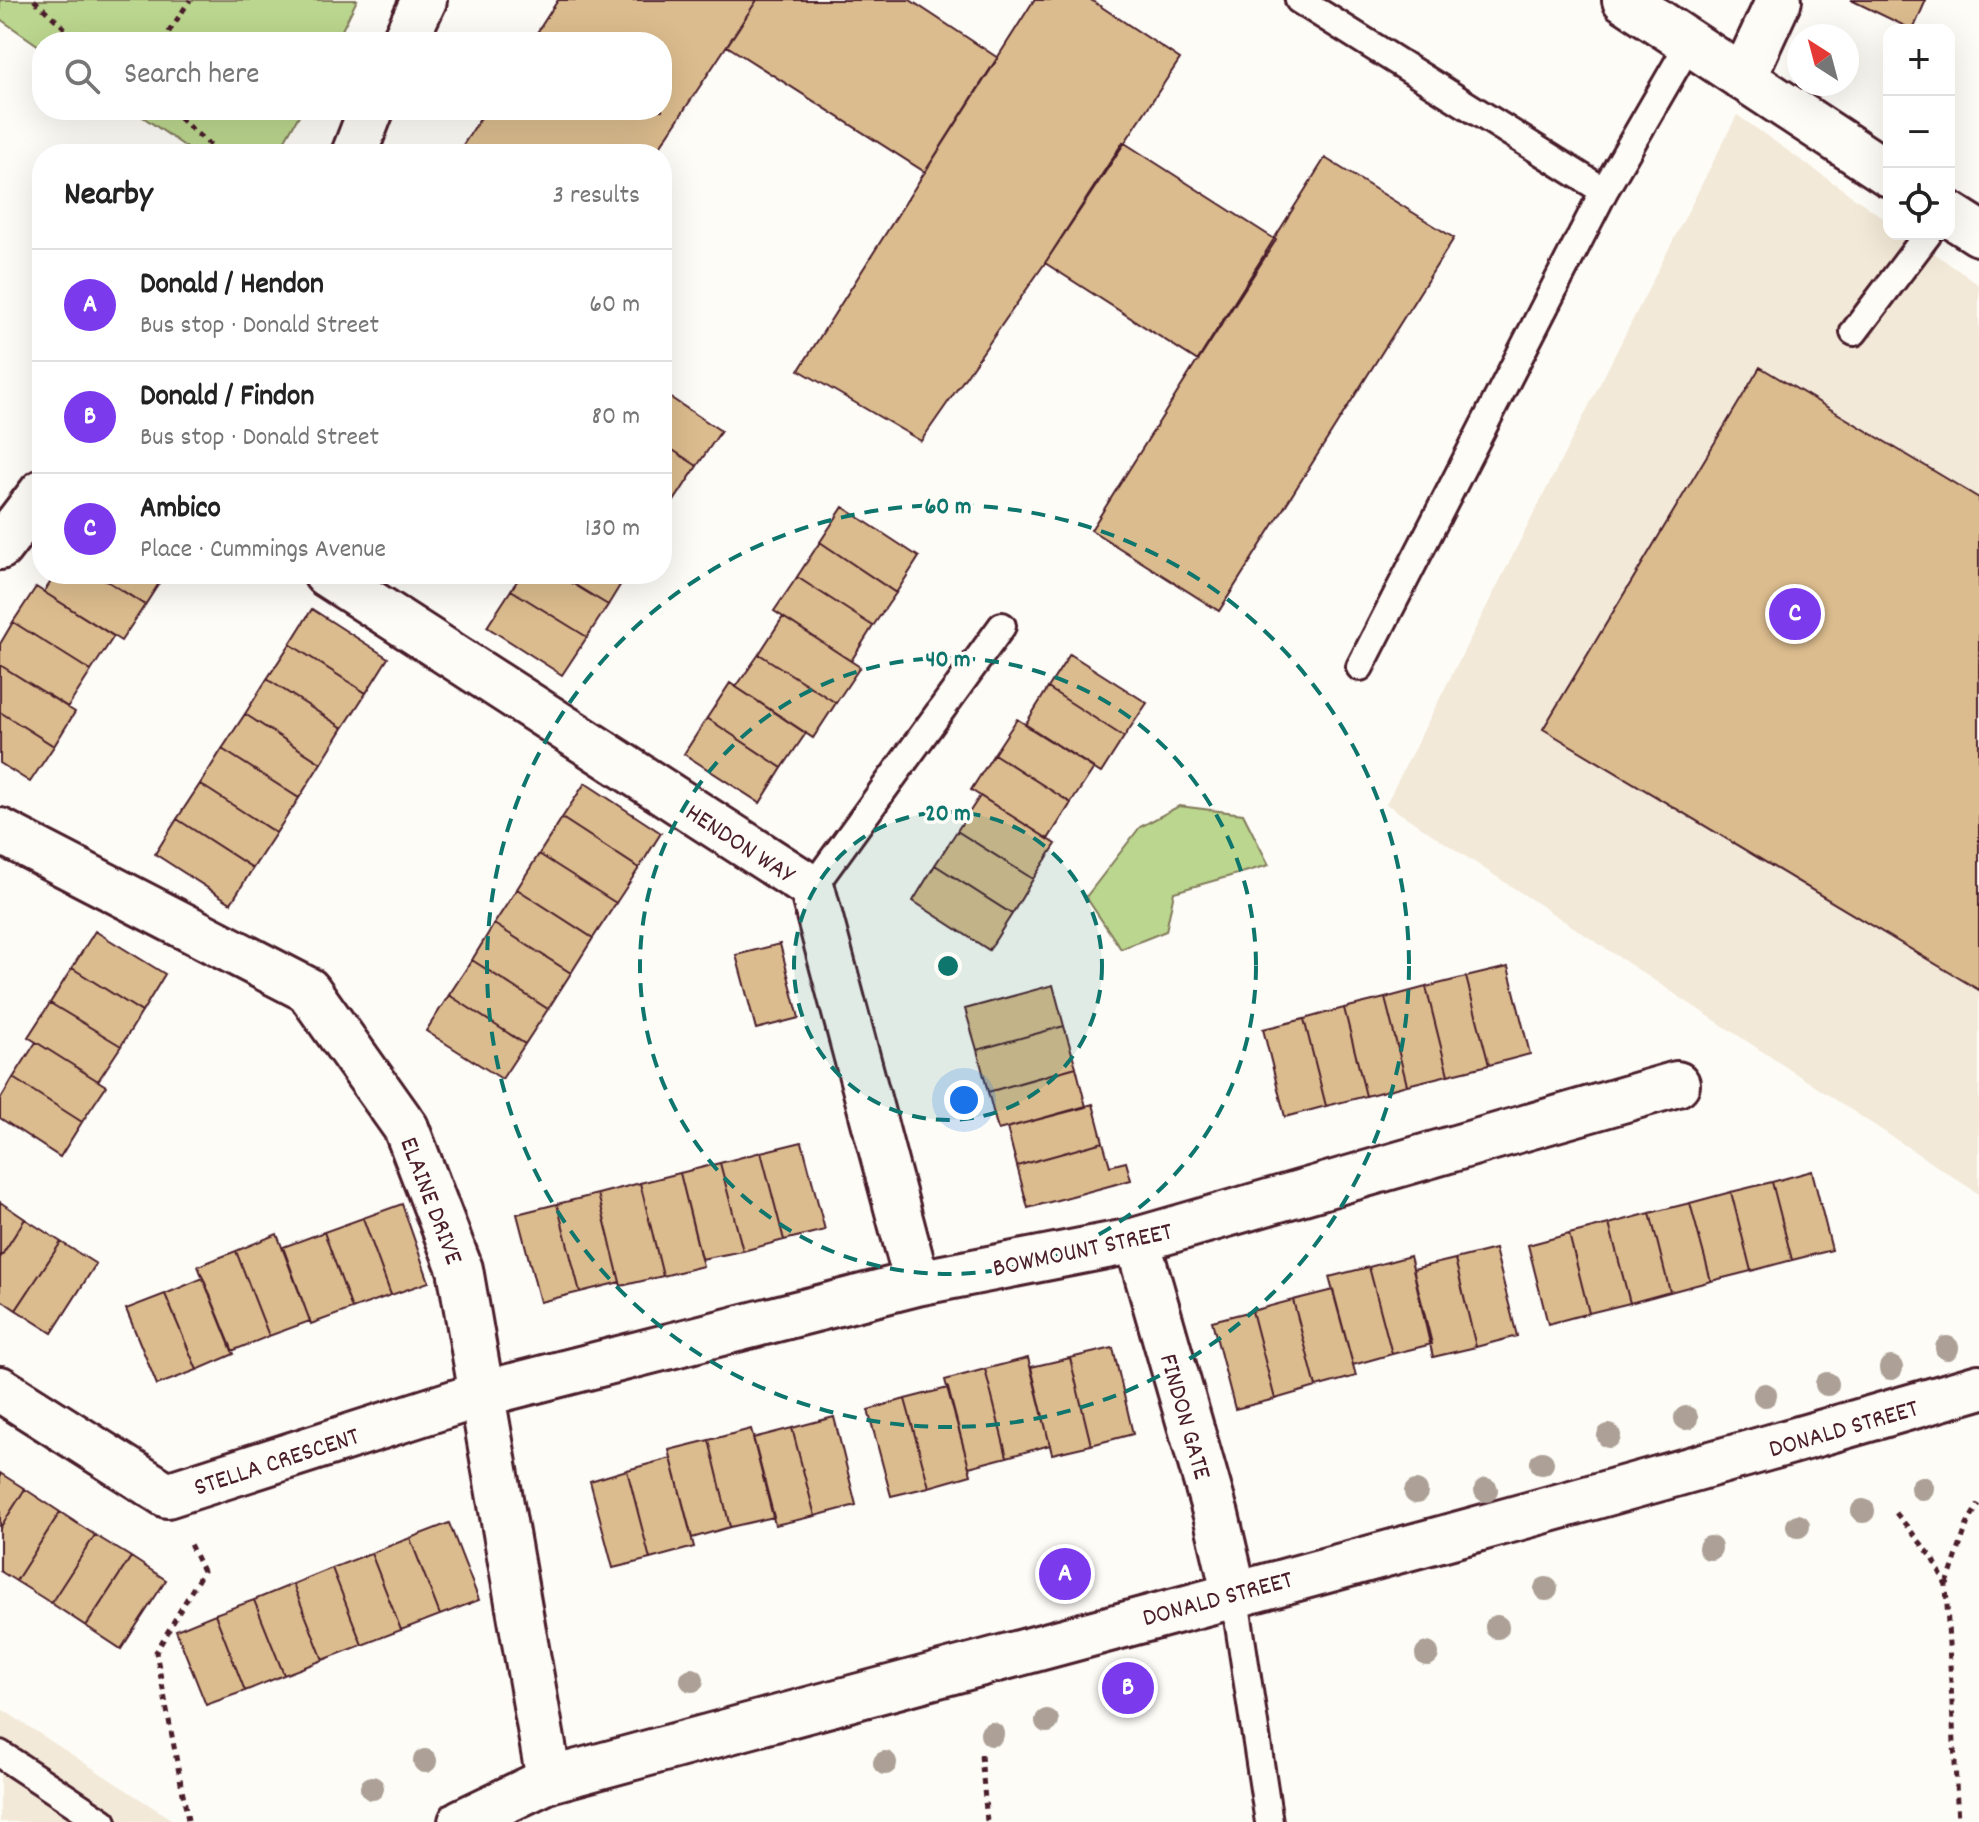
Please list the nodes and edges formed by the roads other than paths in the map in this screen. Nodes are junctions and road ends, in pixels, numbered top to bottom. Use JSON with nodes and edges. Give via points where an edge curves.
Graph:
{"nodes":[{"id":1,"x":424,"y":0,"type":"edge"},
{"id":2,"x":1299,"y":0,"type":"edge"},
{"id":3,"x":1625,"y":0,"type":"edge"},
{"id":4,"x":1779,"y":0,"type":"edge"},
{"id":5,"x":409,"y":32,"type":"edge"},
{"id":6,"x":1690,"y":42,"type":"junction"},
{"id":7,"x":1743,"y":78,"type":"junction"},
{"id":8,"x":367,"y":120,"type":"edge"},
{"id":9,"x":358,"y":144,"type":"edge"},
{"id":10,"x":1883,"y":170,"type":"edge"},
{"id":11,"x":1604,"y":191,"type":"junction"},
{"id":12,"x":1955,"y":218,"type":"edge"},
{"id":13,"x":1979,"y":233,"type":"edge"},
{"id":14,"x":1923,"y":240,"type":"edge"},
{"id":15,"x":1854,"y":332,"type":"dead end"},
{"id":16,"x":32,"y":505,"type":"edge"},
{"id":17,"x":0,"y":547,"type":"edge"},
{"id":18,"x":355,"y":584,"type":"edge"},
{"id":19,"x":1002,"y":626,"type":"dead end"},
{"id":20,"x":1360,"y":667,"type":"dead end"},
{"id":21,"x":4,"y":841,"type":"edge"},
{"id":22,"x":812,"y":888,"type":"junction"},
{"id":23,"x":1677,"y":1084,"type":"dead end"},
{"id":24,"x":1137,"y":1240,"type":"junction"},
{"id":25,"x":917,"y":1283,"type":"junction"},
{"id":26,"x":1979,"y":1387,"type":"edge"},
{"id":27,"x":0,"y":1389,"type":"edge"},
{"id":28,"x":482,"y":1394,"type":"junction"},
{"id":29,"x":1234,"y":1592,"type":"junction"},
{"id":30,"x":0,"y":1754,"type":"edge"},
{"id":31,"x":549,"y":1780,"type":"junction"},
{"id":32,"x":1275,"y":1817,"type":"edge"},
{"id":33,"x":103,"y":1822,"type":"edge"},
{"id":34,"x":461,"y":1822,"type":"edge"}],
"edges":[{"from":1,"to":5,"type":"street"},
{"from":2,"to":11,"type":"lane"},
{"from":3,"to":6,"type":"street"},
{"from":4,"to":7,"type":"street"},
{"from":6,"to":7,"type":"street"},
{"from":6,"to":11,"type":"lane"},
{"from":7,"to":10,"type":"street"},
{"from":8,"to":9,"type":"street"},
{"from":11,"to":20,"type":"lane"},
{"from":12,"to":13,"type":"street"},
{"from":14,"to":15,"type":"lane"},
{"from":16,"to":17,"type":"street"},
{"from":18,"to":22,"type":"street","name":"HENDON WAY"},
{"from":19,"to":22,"type":"lane"},
{"from":21,"to":28,"type":"street","name":"ELAINE DRIVE","via":[[308,990],[406,1128],[460,1269]]},
{"from":22,"to":25,"type":"street","name":"HENDON WAY"},
{"from":23,"to":24,"type":"street","name":"BOWMOUNT STREET"},
{"from":24,"to":25,"type":"street","name":"BOWMOUNT STREET"},
{"from":24,"to":29,"type":"street","name":"FINDON GATE"},
{"from":25,"to":28,"type":"street","name":"BOWMOUNT STREET"},
{"from":26,"to":29,"type":"street","name":"DONALD STREET","via":[[1639,1486]]},
{"from":27,"to":28,"type":"street","name":"STELLA CRESCENT","via":[[167,1495]]},
{"from":28,"to":31,"type":"street","name":"ELAINE DRIVE"},
{"from":29,"to":31,"type":"street","name":"DONALD STREET"},
{"from":29,"to":32,"type":"lane"},
{"from":30,"to":33,"type":"lane"},
{"from":31,"to":34,"type":"street","name":"DONALD STREET"}]}
